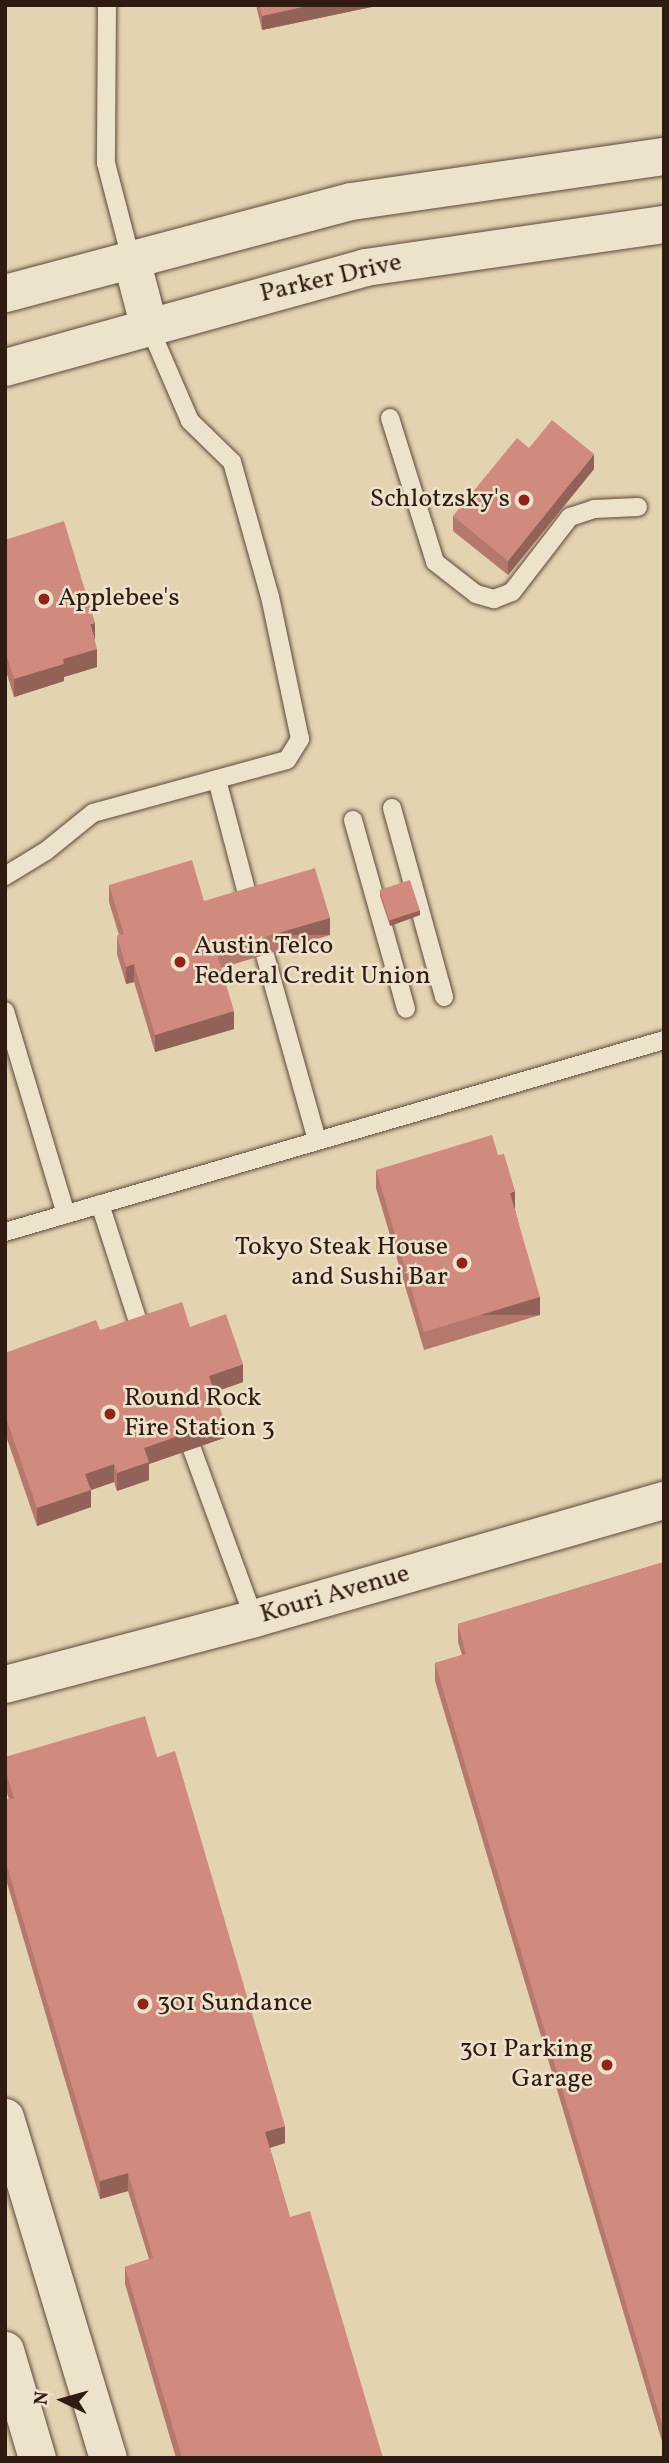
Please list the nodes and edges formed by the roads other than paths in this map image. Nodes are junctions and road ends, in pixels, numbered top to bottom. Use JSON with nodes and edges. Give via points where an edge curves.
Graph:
{"nodes":[{"id":1,"x":107,"y":5,"type":"edge"},
{"id":2,"x":664,"y":156,"type":"edge"},
{"id":3,"x":664,"y":224,"type":"edge"},
{"id":4,"x":131,"y":260,"type":"junction"},
{"id":5,"x":5,"y":293,"type":"edge"},
{"id":6,"x":148,"y":324,"type":"junction"},
{"id":7,"x":5,"y":367,"type":"edge"},
{"id":8,"x":390,"y":418,"type":"dead end"},
{"id":9,"x":638,"y":507,"type":"dead end"},
{"id":10,"x":217,"y":780,"type":"junction"},
{"id":11,"x":392,"y":808,"type":"dead end"},
{"id":12,"x":353,"y":820,"type":"dead end"},
{"id":13,"x":5,"y":876,"type":"edge"},
{"id":14,"x":250,"y":905,"type":"edge"},
{"id":15,"x":265,"y":955,"type":"edge"},
{"id":16,"x":443,"y":997,"type":"dead end"},
{"id":17,"x":406,"y":1009,"type":"dead end"},
{"id":18,"x":5,"y":1011,"type":"edge"},
{"id":19,"x":664,"y":1040,"type":"edge"},
{"id":20,"x":317,"y":1140,"type":"junction"},
{"id":21,"x":100,"y":1204,"type":"junction"},
{"id":22,"x":66,"y":1214,"type":"junction"},
{"id":23,"x":5,"y":1232,"type":"edge"},
{"id":24,"x":142,"y":1334,"type":"edge"},
{"id":25,"x":192,"y":1449,"type":"edge"},
{"id":26,"x":664,"y":1500,"type":"edge"},
{"id":27,"x":254,"y":1618,"type":"junction"},
{"id":28,"x":5,"y":1684,"type":"edge"},
{"id":29,"x":5,"y":2117,"type":"edge"},
{"id":30,"x":5,"y":2350,"type":"edge"},
{"id":31,"x":37,"y":2458,"type":"edge"},
{"id":32,"x":108,"y":2458,"type":"edge"}],
"edges":[{"from":1,"to":4,"type":"lane","via":[[106,163]]},
{"from":2,"to":4,"type":"street","via":[[351,201]]},
{"from":3,"to":6,"type":"street","name":"Parker Drive","via":[[365,267]]},
{"from":4,"to":5,"type":"street"},
{"from":4,"to":6,"type":"street"},
{"from":6,"to":7,"type":"street","name":"Parker Drive"},
{"from":6,"to":10,"type":"lane","via":[[190,421],[232,462],[271,597],[300,739],[287,760]]},
{"from":8,"to":9,"type":"lane","via":[[435,562],[476,594],[494,600],[512,592],[570,517],[594,509]]},
{"from":10,"to":13,"type":"lane","via":[[93,813],[46,851]]},
{"from":10,"to":14,"type":"lane"},
{"from":11,"to":16,"type":"lane"},
{"from":12,"to":17,"type":"lane"},
{"from":15,"to":20,"type":"lane"},
{"from":18,"to":22,"type":"lane"},
{"from":19,"to":20,"type":"lane"},
{"from":20,"to":21,"type":"lane"},
{"from":21,"to":22,"type":"lane"},
{"from":21,"to":24,"type":"lane"},
{"from":22,"to":23,"type":"lane"},
{"from":25,"to":27,"type":"lane"},
{"from":26,"to":27,"type":"street","name":"Kouri Avenue"},
{"from":27,"to":28,"type":"street","name":"Kouri Avenue"},
{"from":29,"to":32,"type":"street"},
{"from":30,"to":31,"type":"street"}]}
